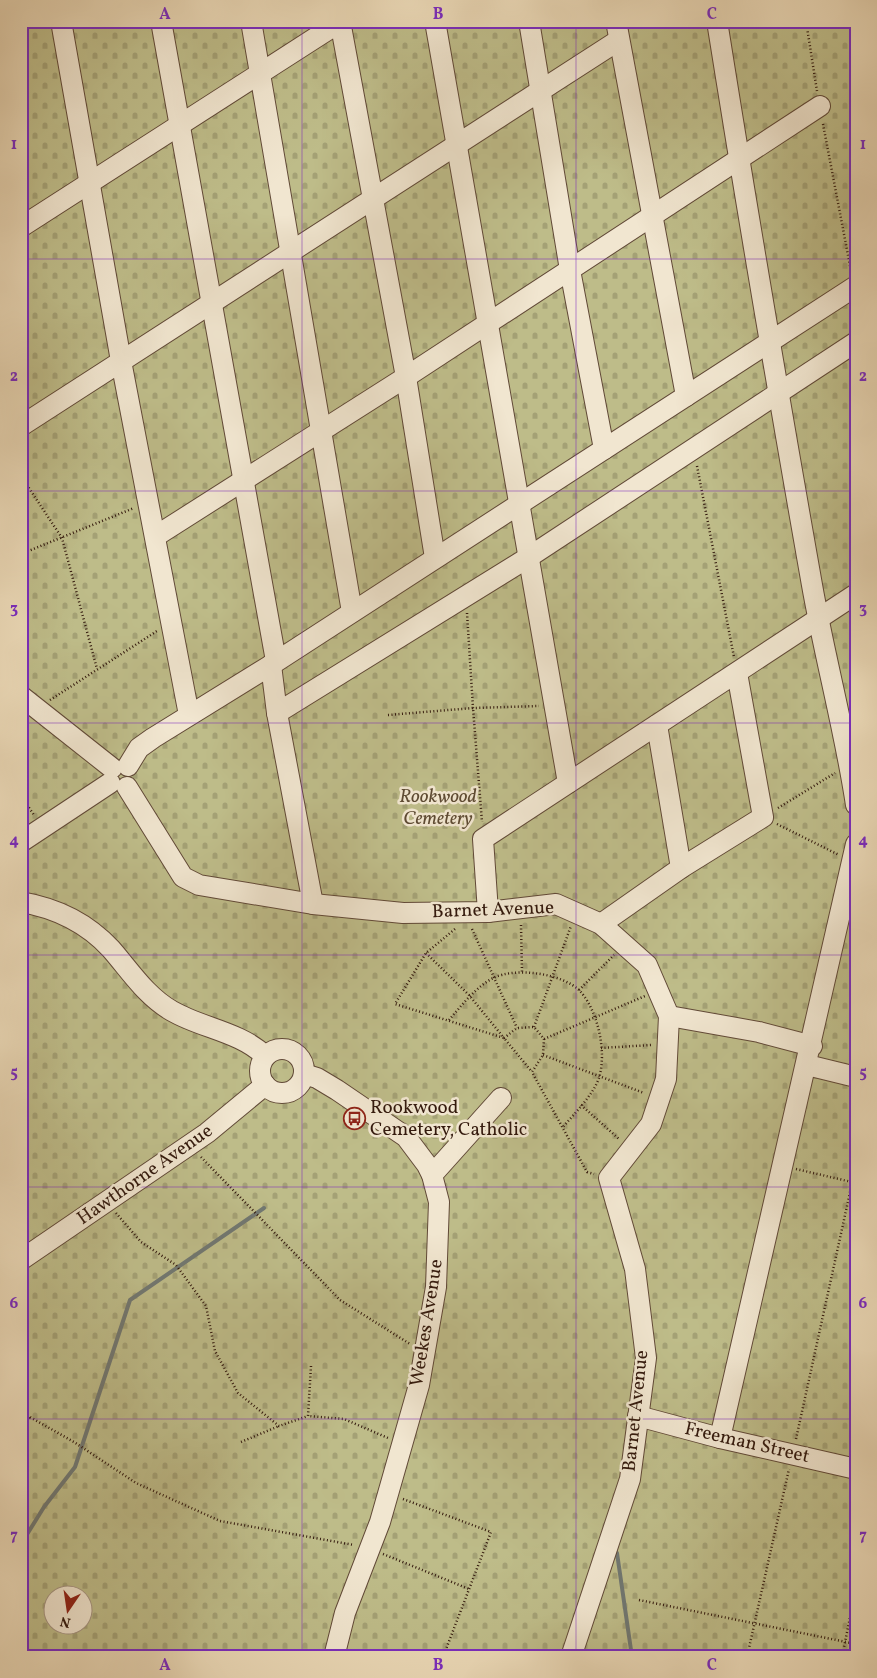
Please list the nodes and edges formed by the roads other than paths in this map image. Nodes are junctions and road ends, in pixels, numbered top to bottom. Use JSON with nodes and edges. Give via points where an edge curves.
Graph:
{"nodes":[{"id":1,"x":61,"y":21,"type":"edge"},
{"id":2,"x":161,"y":21,"type":"edge"},
{"id":3,"x":251,"y":21,"type":"edge"},
{"id":4,"x":435,"y":21,"type":"edge"},
{"id":5,"x":530,"y":21,"type":"edge"},
{"id":6,"x":717,"y":21,"type":"edge"},
{"id":7,"x":340,"y":22,"type":"edge"},
{"id":8,"x":618,"y":31,"type":"edge"},
{"id":9,"x":261,"y":73,"type":"junction"},
{"id":10,"x":540,"y":91,"type":"junction"},
{"id":11,"x":820,"y":106,"type":"road end"},
{"id":12,"x":179,"y":125,"type":"junction"},
{"id":13,"x":457,"y":144,"type":"junction"},
{"id":14,"x":739,"y":160,"type":"junction"},
{"id":15,"x":89,"y":182,"type":"junction"},
{"id":16,"x":374,"y":197,"type":"junction"},
{"id":17,"x":653,"y":216,"type":"junction"},
{"id":18,"x":21,"y":227,"type":"edge"},
{"id":19,"x":290,"y":250,"type":"junction"},
{"id":20,"x":570,"y":270,"type":"junction"},
{"id":21,"x":855,"y":287,"type":"edge"},
{"id":22,"x":213,"y":302,"type":"junction"},
{"id":23,"x":488,"y":323,"type":"junction"},
{"id":24,"x":769,"y":342,"type":"junction"},
{"id":25,"x":856,"y":342,"type":"edge"},
{"id":26,"x":121,"y":361,"type":"junction"},
{"id":27,"x":406,"y":377,"type":"junction"},
{"id":28,"x":778,"y":394,"type":"junction"},
{"id":29,"x":686,"y":396,"type":"junction"},
{"id":30,"x":21,"y":426,"type":"edge"},
{"id":31,"x":322,"y":430,"type":"junction"},
{"id":32,"x":604,"y":449,"type":"junction"},
{"id":33,"x":243,"y":481,"type":"junction"},
{"id":34,"x":520,"y":503,"type":"junction"},
{"id":35,"x":156,"y":536,"type":"junction"},
{"id":36,"x":529,"y":557,"type":"junction"},
{"id":37,"x":435,"y":558,"type":"junction"},
{"id":38,"x":856,"y":594,"type":"edge"},
{"id":39,"x":352,"y":612,"type":"junction"},
{"id":40,"x":818,"y":620,"type":"junction"},
{"id":41,"x":273,"y":663,"type":"junction"},
{"id":42,"x":737,"y":673,"type":"junction"},
{"id":43,"x":29,"y":702,"type":"edge"},
{"id":44,"x":278,"y":713,"type":"junction"},
{"id":45,"x":189,"y":715,"type":"junction"},
{"id":46,"x":658,"y":725,"type":"junction"},
{"id":47,"x":119,"y":776,"type":"junction"},
{"id":48,"x":568,"y":783,"type":"junction"},
{"id":49,"x":856,"y":805,"type":"edge"},
{"id":50,"x":21,"y":842,"type":"edge"},
{"id":51,"x":854,"y":854,"type":"edge"},
{"id":52,"x":681,"y":868,"type":"junction"},
{"id":53,"x":21,"y":902,"type":"edge"},
{"id":54,"x":314,"y":904,"type":"junction"},
{"id":55,"x":488,"y":912,"type":"junction"},
{"id":56,"x":601,"y":924,"type":"junction"},
{"id":57,"x":669,"y":1016,"type":"junction"},
{"id":58,"x":809,"y":1055,"type":"junction"},
{"id":59,"x":265,"y":1056,"type":"junction"},
{"id":60,"x":304,"y":1074,"type":"junction"},
{"id":61,"x":856,"y":1077,"type":"edge"},
{"id":62,"x":264,"y":1085,"type":"junction"},
{"id":63,"x":501,"y":1098,"type":"dead end"},
{"id":64,"x":432,"y":1175,"type":"junction"},
{"id":65,"x":21,"y":1260,"type":"edge"},
{"id":66,"x":638,"y":1416,"type":"junction"},
{"id":67,"x":720,"y":1438,"type":"junction"},
{"id":68,"x":856,"y":1469,"type":"edge"},
{"id":69,"x":334,"y":1657,"type":"edge"},
{"id":70,"x":571,"y":1657,"type":"edge"}],
"edges":[{"from":1,"to":15,"type":"street"},
{"from":2,"to":12,"type":"street"},
{"from":3,"to":9,"type":"street"},
{"from":4,"to":13,"type":"street"},
{"from":5,"to":10,"type":"street"},
{"from":6,"to":14,"type":"street"},
{"from":7,"to":9,"type":"street"},
{"from":7,"to":16,"type":"street"},
{"from":8,"to":10,"type":"street"},
{"from":8,"to":17,"type":"street"},
{"from":9,"to":12,"type":"street"},
{"from":9,"to":19,"type":"street"},
{"from":10,"to":13,"type":"street"},
{"from":10,"to":20,"type":"street"},
{"from":11,"to":14,"type":"street"},
{"from":12,"to":15,"type":"street"},
{"from":12,"to":22,"type":"street"},
{"from":13,"to":16,"type":"street"},
{"from":13,"to":23,"type":"street"},
{"from":14,"to":17,"type":"street"},
{"from":14,"to":24,"type":"street"},
{"from":15,"to":18,"type":"street"},
{"from":15,"to":26,"type":"street"},
{"from":16,"to":19,"type":"street"},
{"from":16,"to":27,"type":"street"},
{"from":17,"to":20,"type":"street"},
{"from":17,"to":29,"type":"street"},
{"from":19,"to":22,"type":"street"},
{"from":19,"to":31,"type":"street"},
{"from":20,"to":23,"type":"street"},
{"from":20,"to":32,"type":"street"},
{"from":21,"to":24,"type":"street"},
{"from":22,"to":26,"type":"street"},
{"from":22,"to":33,"type":"street"},
{"from":23,"to":27,"type":"street"},
{"from":23,"to":34,"type":"street"},
{"from":24,"to":28,"type":"street"},
{"from":24,"to":29,"type":"street"},
{"from":25,"to":28,"type":"street"},
{"from":26,"to":30,"type":"street"},
{"from":26,"to":35,"type":"street"},
{"from":27,"to":31,"type":"street"},
{"from":27,"to":37,"type":"street"},
{"from":28,"to":36,"type":"street"},
{"from":28,"to":40,"type":"street"},
{"from":29,"to":32,"type":"street"},
{"from":31,"to":33,"type":"street"},
{"from":31,"to":39,"type":"street"},
{"from":32,"to":34,"type":"street"},
{"from":33,"to":35,"type":"street"},
{"from":33,"to":41,"type":"street"},
{"from":34,"to":36,"type":"street"},
{"from":34,"to":37,"type":"street"},
{"from":35,"to":45,"type":"street"},
{"from":36,"to":44,"type":"street"},
{"from":36,"to":48,"type":"street"},
{"from":37,"to":39,"type":"street"},
{"from":38,"to":40,"type":"street"},
{"from":39,"to":41,"type":"street"},
{"from":40,"to":42,"type":"street"},
{"from":40,"to":49,"type":"street"},
{"from":41,"to":44,"type":"street"},
{"from":41,"to":45,"type":"street"},
{"from":42,"to":46,"type":"street"},
{"from":42,"to":52,"type":"street","via":[[763,817]]},
{"from":43,"to":47,"type":"street","name":"Barnet Avenue"},
{"from":44,"to":54,"type":"street"},
{"from":45,"to":47,"type":"street","via":[[139,748]]},
{"from":46,"to":48,"type":"street"},
{"from":46,"to":52,"type":"street"},
{"from":47,"to":50,"type":"street"},
{"from":47,"to":54,"type":"street","name":"Barnet Avenue","via":[[183,877],[199,886]]},
{"from":48,"to":55,"type":"street","via":[[483,838]]},
{"from":51,"to":58,"type":"street"},
{"from":52,"to":56,"type":"street"},
{"from":53,"to":59,"type":"street","via":[[52,910],[78,922],[106,944],[139,984],[162,1005],[245,1042]]},
{"from":54,"to":55,"type":"street","name":"Barnet Avenue","via":[[403,913]]},
{"from":55,"to":56,"type":"street","name":"Barnet Avenue","via":[[556,904]]},
{"from":56,"to":57,"type":"street","name":"Barnet Avenue","via":[[647,965]]},
{"from":57,"to":58,"type":"street","via":[[759,1032]]},
{"from":57,"to":66,"type":"street","name":"Barnet Avenue","via":[[666,1079],[651,1124],[609,1178],[635,1268],[646,1358]]},
{"from":58,"to":61,"type":"street"},
{"from":58,"to":67,"type":"street"},
{"from":59,"to":60,"type":"street","via":[[280,1048],[291,1051],[302,1062]]},
{"from":59,"to":62,"type":"street","via":[[259,1070]]},
{"from":60,"to":62,"type":"street","via":[[299,1084],[285,1093],[274,1092]]},
{"from":60,"to":64,"type":"street","name":"Weekes Avenue","via":[[337,1090],[399,1132],[419,1153]]},
{"from":62,"to":65,"type":"street","name":"Hawthorne Avenue","via":[[190,1145]]},
{"from":63,"to":64,"type":"street"},
{"from":64,"to":69,"type":"street","name":"Weekes Avenue","via":[[439,1202],[439,1248],[426,1354],[388,1493],[345,1613]]},
{"from":66,"to":67,"type":"street","name":"Freeman Street"},
{"from":66,"to":70,"type":"street","name":"Barnet Avenue","via":[[630,1479]]},
{"from":67,"to":68,"type":"street","name":"Freeman Street"}]}
